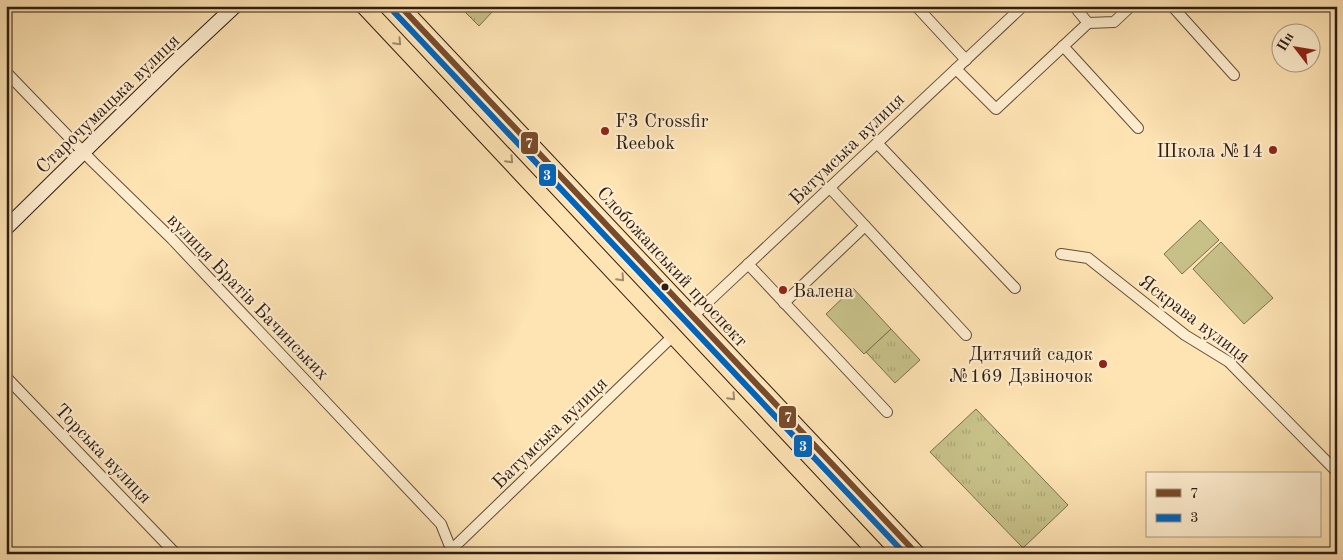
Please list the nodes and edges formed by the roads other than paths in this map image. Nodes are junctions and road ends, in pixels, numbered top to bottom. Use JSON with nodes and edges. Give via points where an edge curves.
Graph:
{"nodes":[{"id":1,"x":234,"y":6,"type":"edge"},
{"id":2,"x":364,"y":6,"type":"edge"},
{"id":3,"x":400,"y":6,"type":"edge"},
{"id":4,"x":916,"y":6,"type":"edge"},
{"id":5,"x":1023,"y":6,"type":"edge"},
{"id":6,"x":1074,"y":6,"type":"edge"},
{"id":7,"x":1132,"y":6,"type":"edge"},
{"id":8,"x":1172,"y":6,"type":"edge"},
{"id":9,"x":1088,"y":23,"type":"junction"},
{"id":10,"x":1063,"y":46,"type":"junction"},
{"id":11,"x":966,"y":60,"type":"junction"},
{"id":12,"x":956,"y":69,"type":"junction"},
{"id":13,"x":6,"y":72,"type":"edge"},
{"id":14,"x":1234,"y":75,"type":"dead end"},
{"id":15,"x":1138,"y":128,"type":"dead end"},
{"id":16,"x":877,"y":143,"type":"junction"},
{"id":17,"x":83,"y":152,"type":"junction"},
{"id":18,"x":830,"y":188,"type":"junction"},
{"id":19,"x":865,"y":226,"type":"junction"},
{"id":20,"x":6,"y":228,"type":"edge"},
{"id":21,"x":1061,"y":254,"type":"dead end"},
{"id":22,"x":748,"y":264,"type":"junction"},
{"id":23,"x":1015,"y":288,"type":"dead end"},
{"id":24,"x":784,"y":303,"type":"junction"},
{"id":25,"x":693,"y":316,"type":"junction"},
{"id":26,"x":674,"y":335,"type":"junction"},
{"id":27,"x":966,"y":335,"type":"dead end"},
{"id":28,"x":6,"y":378,"type":"edge"},
{"id":29,"x":887,"y":412,"type":"dead end"},
{"id":30,"x":1337,"y":472,"type":"edge"},
{"id":31,"x":451,"y":552,"type":"edge"},
{"id":32,"x":176,"y":554,"type":"edge"},
{"id":33,"x":878,"y":554,"type":"edge"},
{"id":34,"x":917,"y":554,"type":"edge"}],
"edges":[{"from":1,"to":17,"type":"street","name":"Старочумацька вулиця"},
{"from":2,"to":26,"type":"main road","one_way":true},
{"from":3,"to":25,"type":"main road","name":"Слобожанський проспект"},
{"from":4,"to":11,"type":"street"},
{"from":5,"to":11,"type":"street","name":"Батумська вулиця"},
{"from":6,"to":9,"type":"street"},
{"from":7,"to":9,"type":"street","via":[[1114,22]]},
{"from":8,"to":14,"type":"street"},
{"from":9,"to":10,"type":"street"},
{"from":10,"to":12,"type":"street","via":[[996,109]]},
{"from":10,"to":15,"type":"street"},
{"from":11,"to":12,"type":"street","name":"Батумська вулиця"},
{"from":12,"to":16,"type":"street","name":"Батумська вулиця"},
{"from":13,"to":17,"type":"street","name":"вулиця Братів Бачинських"},
{"from":16,"to":18,"type":"street","name":"Батумська вулиця"},
{"from":16,"to":23,"type":"street"},
{"from":17,"to":20,"type":"street","name":"Старочумацька вулиця"},
{"from":17,"to":31,"type":"street","name":"вулиця Братів Бачинських","via":[[172,239],[441,524]]},
{"from":18,"to":19,"type":"street"},
{"from":18,"to":22,"type":"street","name":"Батумська вулиця"},
{"from":19,"to":24,"type":"street"},
{"from":19,"to":27,"type":"street"},
{"from":21,"to":30,"type":"street","name":"Яскрава вулиця","via":[[1088,258],[1185,335],[1229,362]]},
{"from":22,"to":24,"type":"street"},
{"from":22,"to":25,"type":"street","name":"Батумська вулиця"},
{"from":24,"to":29,"type":"street"},
{"from":25,"to":34,"type":"main road","name":"Слобожанський проспект"},
{"from":26,"to":31,"type":"street","name":"Батумська вулиця"},
{"from":26,"to":33,"type":"main road","one_way":true},
{"from":28,"to":32,"type":"street","name":"Торська вулиця"}]}
